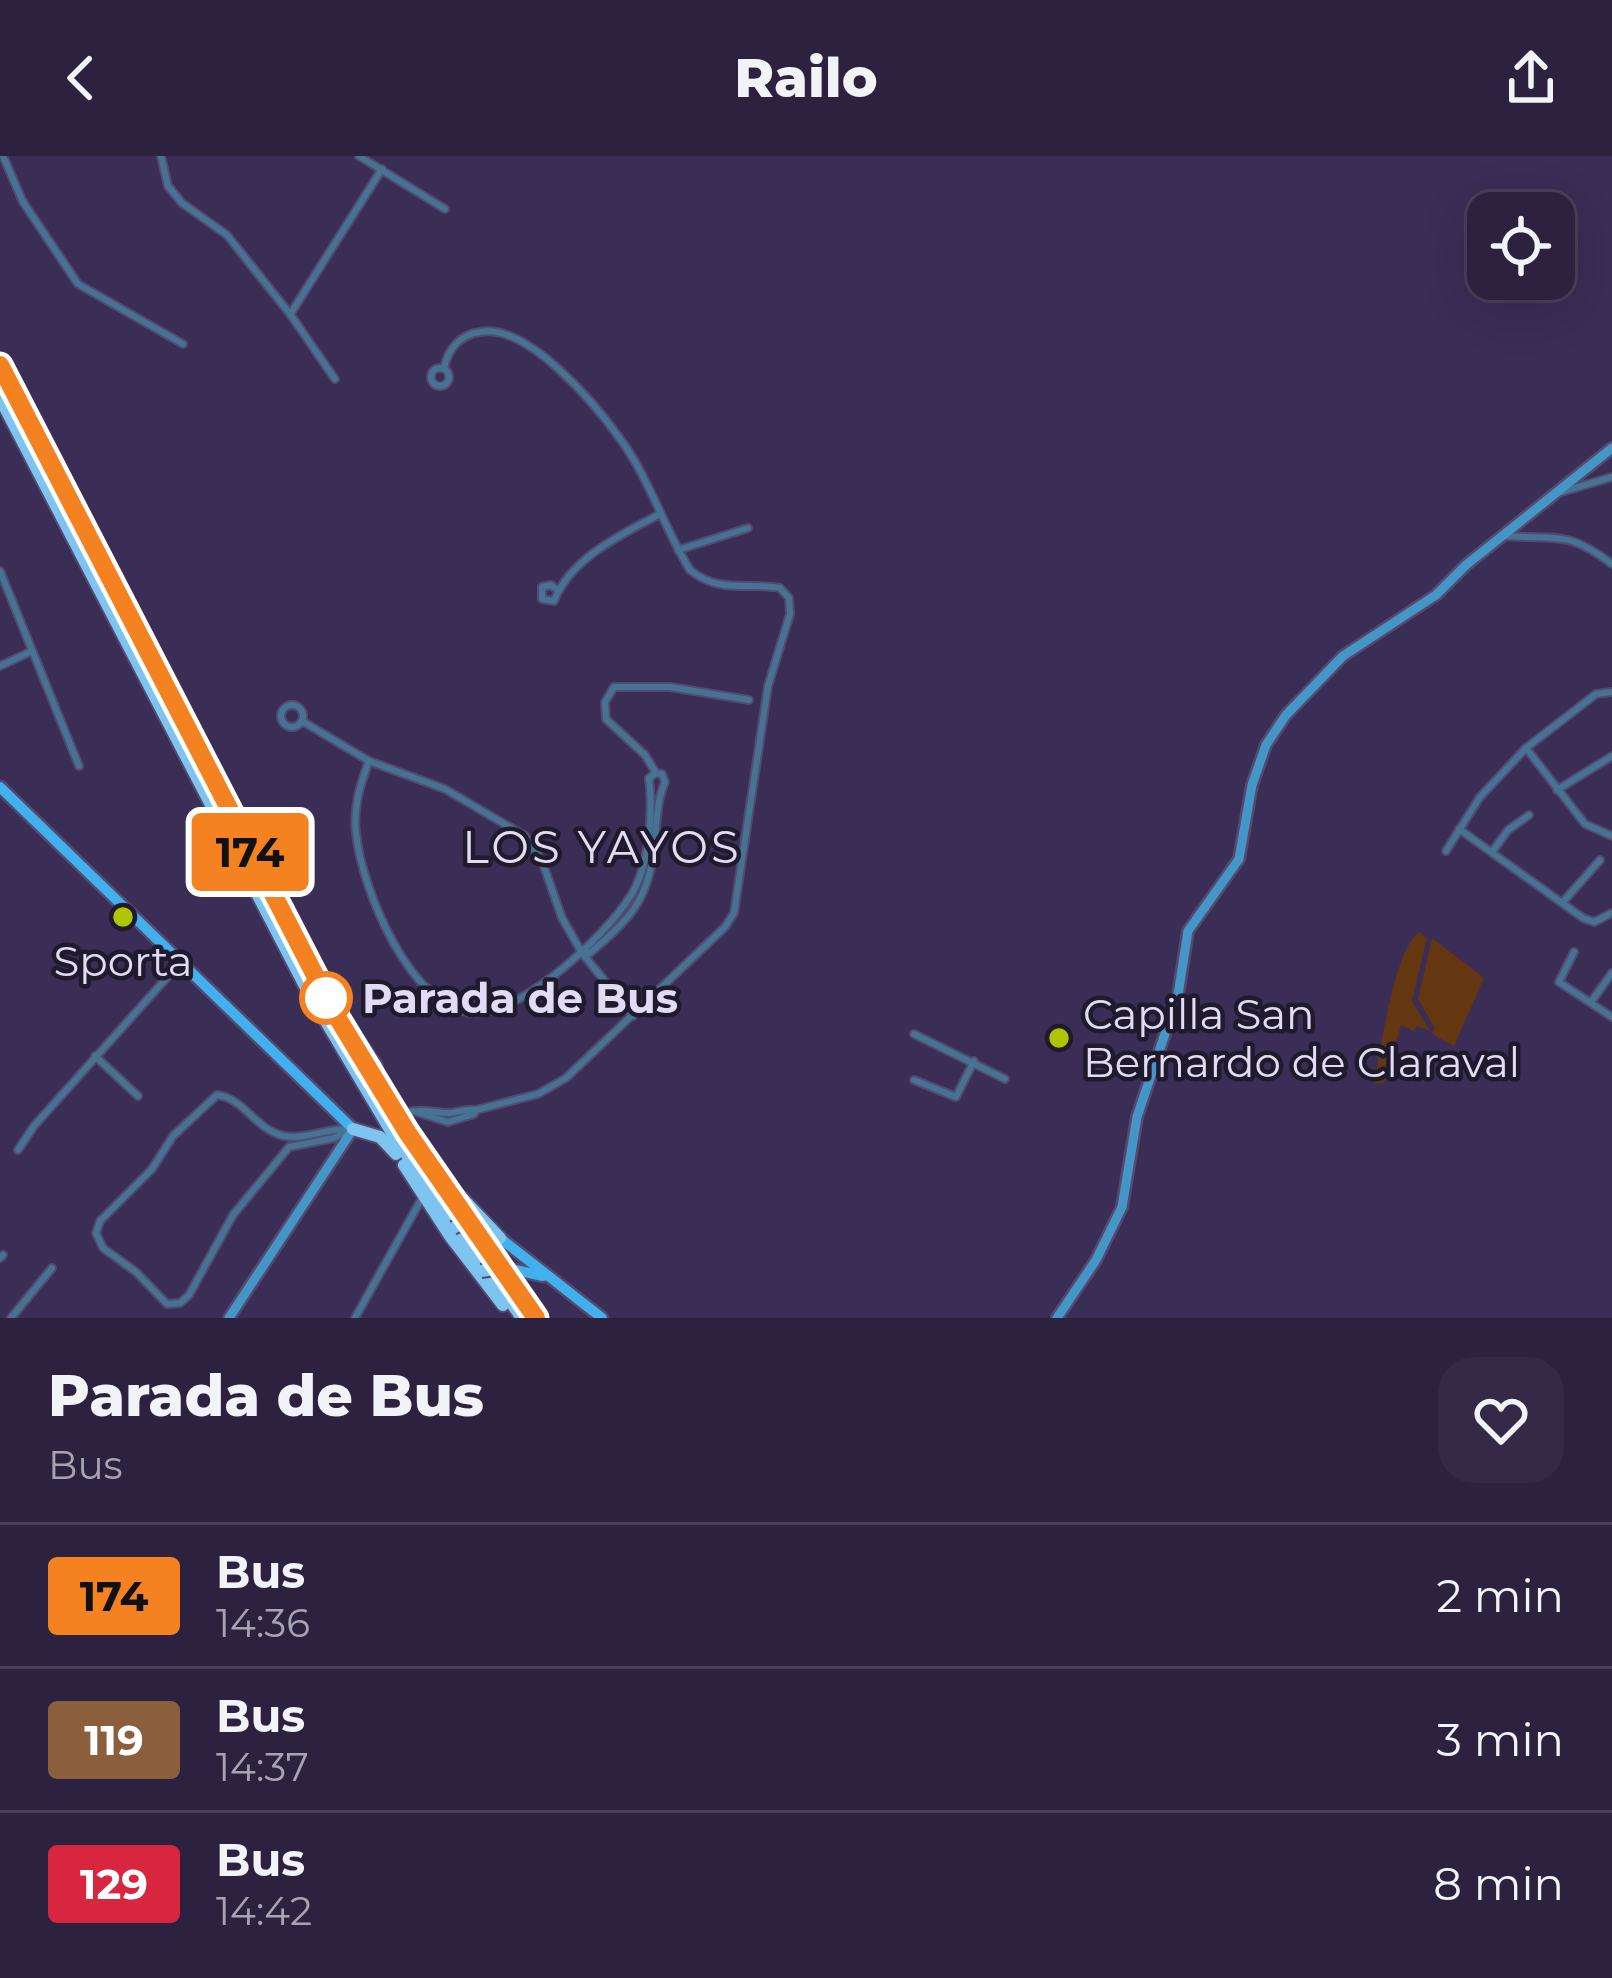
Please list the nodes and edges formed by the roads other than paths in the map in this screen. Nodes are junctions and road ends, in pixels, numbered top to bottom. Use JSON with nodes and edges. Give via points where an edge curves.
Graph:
{"nodes":[{"id":1,"x":3,"y":156,"type":"edge"},
{"id":2,"x":161,"y":156,"type":"edge"},
{"id":3,"x":359,"y":156,"type":"edge"},
{"id":4,"x":382,"y":169,"type":"junction"},
{"id":5,"x":445,"y":209,"type":"dead end"},
{"id":6,"x":290,"y":314,"type":"junction"},
{"id":7,"x":183,"y":344,"type":"dead end"},
{"id":8,"x":0,"y":365,"type":"edge"},
{"id":9,"x":444,"y":368,"type":"dead end"},
{"id":10,"x":335,"y":380,"type":"dead end"},
{"id":11,"x":0,"y":398,"type":"edge"},
{"id":12,"x":1612,"y":448,"type":"edge"},
{"id":13,"x":1612,"y":474,"type":"edge"},
{"id":14,"x":1561,"y":492,"type":"junction"},
{"id":15,"x":660,"y":514,"type":"junction"},
{"id":16,"x":748,"y":528,"type":"dead end"},
{"id":17,"x":1504,"y":536,"type":"junction"},
{"id":18,"x":678,"y":550,"type":"junction"},
{"id":19,"x":1612,"y":564,"type":"edge"},
{"id":20,"x":0,"y":571,"type":"edge"},
{"id":21,"x":556,"y":589,"type":"dead end"},
{"id":22,"x":32,"y":651,"type":"junction"},
{"id":23,"x":0,"y":666,"type":"edge"},
{"id":24,"x":1612,"y":692,"type":"edge"},
{"id":25,"x":749,"y":700,"type":"dead end"},
{"id":26,"x":302,"y":721,"type":"dead end"},
{"id":27,"x":1526,"y":748,"type":"junction"},
{"id":28,"x":1612,"y":756,"type":"edge"},
{"id":29,"x":369,"y":761,"type":"junction"},
{"id":30,"x":79,"y":766,"type":"dead end"},
{"id":31,"x":656,"y":773,"type":"junction"},
{"id":32,"x":0,"y":787,"type":"edge"},
{"id":33,"x":1557,"y":790,"type":"junction"},
{"id":34,"x":1529,"y":815,"type":"dead end"},
{"id":35,"x":1459,"y":830,"type":"junction"},
{"id":36,"x":1612,"y":836,"type":"edge"},
{"id":37,"x":1446,"y":851,"type":"dead end"},
{"id":38,"x":1492,"y":852,"type":"junction"},
{"id":39,"x":1600,"y":860,"type":"dead end"},
{"id":40,"x":1563,"y":902,"type":"junction"},
{"id":41,"x":1612,"y":913,"type":"edge"},
{"id":42,"x":1574,"y":952,"type":"dead end"},
{"id":43,"x":582,"y":953,"type":"junction"},
{"id":44,"x":179,"y":963,"type":"junction"},
{"id":45,"x":1612,"y":973,"type":"edge"},
{"id":46,"x":305,"y":986,"type":"junction"},
{"id":47,"x":1591,"y":1002,"type":"junction"},
{"id":48,"x":334,"y":1012,"type":"junction"},
{"id":49,"x":633,"y":1016,"type":"junction"},
{"id":50,"x":1612,"y":1017,"type":"edge"},
{"id":51,"x":914,"y":1034,"type":"dead end"},
{"id":52,"x":95,"y":1056,"type":"junction"},
{"id":53,"x":976,"y":1061,"type":"junction"},
{"id":54,"x":1005,"y":1079,"type":"dead end"},
{"id":55,"x":914,"y":1080,"type":"dead end"},
{"id":56,"x":138,"y":1096,"type":"dead end"},
{"id":57,"x":408,"y":1112,"type":"junction"},
{"id":58,"x":373,"y":1116,"type":"junction"},
{"id":59,"x":352,"y":1129,"type":"junction"},
{"id":60,"x":288,"y":1142,"type":"junction"},
{"id":61,"x":18,"y":1150,"type":"dead end"},
{"id":62,"x":396,"y":1154,"type":"junction"},
{"id":63,"x":424,"y":1195,"type":"junction"},
{"id":64,"x":461,"y":1197,"type":"junction"},
{"id":65,"x":473,"y":1221,"type":"junction"},
{"id":66,"x":452,"y":1232,"type":"junction"},
{"id":67,"x":500,"y":1238,"type":"junction"},
{"id":68,"x":52,"y":1268,"type":"dead end"},
{"id":69,"x":504,"y":1268,"type":"junction"},
{"id":70,"x":479,"y":1271,"type":"junction"},
{"id":71,"x":546,"y":1277,"type":"junction"},
{"id":72,"x":11,"y":1318,"type":"edge"},
{"id":73,"x":229,"y":1318,"type":"edge"},
{"id":74,"x":355,"y":1318,"type":"edge"},
{"id":75,"x":518,"y":1318,"type":"edge"},
{"id":76,"x":538,"y":1318,"type":"edge"},
{"id":77,"x":602,"y":1318,"type":"edge"},
{"id":78,"x":1057,"y":1318,"type":"edge"}],
"edges":[{"from":1,"to":7,"type":"street","via":[[78,284]]},
{"from":2,"to":6,"type":"street","via":[[168,186],[226,235]]},
{"from":3,"to":4,"type":"street"},
{"from":4,"to":5,"type":"street"},
{"from":4,"to":6,"type":"street"},
{"from":6,"to":10,"type":"street"},
{"from":8,"to":48,"type":"highway"},
{"from":9,"to":15,"type":"street","via":[[456,343],[478,332],[506,334],[548,358],[623,441]]},
{"from":11,"to":46,"type":"highway"},
{"from":12,"to":14,"type":"street"},
{"from":13,"to":14,"type":"street"},
{"from":14,"to":17,"type":"street"},
{"from":15,"to":18,"type":"street"},
{"from":15,"to":21,"type":"street","via":[[601,548]]},
{"from":16,"to":18,"type":"street"},
{"from":17,"to":19,"type":"street","via":[[1559,536]]},
{"from":17,"to":78,"type":"street","via":[[1436,595],[1343,656],[1266,745],[1239,860],[1188,931],[1178,994],[1137,1117],[1122,1207]]},
{"from":18,"to":49,"type":"street","via":[[710,583],[780,588],[790,614],[768,686],[734,913]]},
{"from":20,"to":22,"type":"street"},
{"from":22,"to":23,"type":"street"},
{"from":22,"to":30,"type":"street"},
{"from":24,"to":27,"type":"street","via":[[1596,694]]},
{"from":25,"to":31,"type":"street","via":[[614,687],[606,719]]},
{"from":26,"to":29,"type":"street"},
{"from":27,"to":33,"type":"street"},
{"from":27,"to":35,"type":"street"},
{"from":28,"to":33,"type":"street"},
{"from":29,"to":43,"type":"street","via":[[445,789],[525,836]]},
{"from":29,"to":43,"type":"street","via":[[355,828],[364,875],[388,932],[433,997],[480,1014]]},
{"from":31,"to":43,"type":"street","via":[[636,886]]},
{"from":31,"to":43,"type":"street","via":[[665,782],[648,885],[622,925]]},
{"from":32,"to":44,"type":"main road"},
{"from":33,"to":36,"type":"street","via":[[1585,824]]},
{"from":34,"to":38,"type":"street"},
{"from":35,"to":37,"type":"street"},
{"from":35,"to":38,"type":"street"},
{"from":38,"to":40,"type":"street"},
{"from":39,"to":40,"type":"street"},
{"from":40,"to":41,"type":"street","via":[[1588,921]]},
{"from":42,"to":47,"type":"street","via":[[1559,982]]},
{"from":43,"to":49,"type":"street"},
{"from":44,"to":52,"type":"street"},
{"from":44,"to":59,"type":"main road"},
{"from":45,"to":47,"type":"street"},
{"from":46,"to":58,"type":"highway"},
{"from":46,"to":75,"type":"highway","via":[[395,1138]]},
{"from":47,"to":50,"type":"street"},
{"from":48,"to":57,"type":"highway"},
{"from":48,"to":76,"type":"highway"},
{"from":49,"to":57,"type":"street","via":[[538,1094],[448,1123]]},
{"from":51,"to":53,"type":"street"},
{"from":52,"to":56,"type":"street"},
{"from":52,"to":61,"type":"street"},
{"from":53,"to":54,"type":"street"},
{"from":53,"to":55,"type":"street","via":[[956,1097]]},
{"from":57,"to":64,"type":"highway"},
{"from":58,"to":59,"type":"highway","via":[[371,1127]]},
{"from":58,"to":62,"type":"highway"},
{"from":59,"to":60,"type":"street"},
{"from":59,"to":62,"type":"highway","via":[[383,1139]]},
{"from":59,"to":73,"type":"street"},
{"from":60,"to":60,"type":"street","via":[[231,1097],[217,1095],[100,1221],[98,1242],[160,1301],[180,1303]]},
{"from":62,"to":63,"type":"highway"},
{"from":63,"to":66,"type":"highway"},
{"from":63,"to":74,"type":"street"},
{"from":64,"to":65,"type":"highway"},
{"from":64,"to":67,"type":"highway"},
{"from":65,"to":66,"type":"highway","bridge":true},
{"from":65,"to":67,"type":"highway"},
{"from":65,"to":69,"type":"highway"},
{"from":66,"to":70,"type":"highway"},
{"from":67,"to":71,"type":"main road"},
{"from":68,"to":72,"type":"street"},
{"from":69,"to":70,"type":"highway","bridge":true},
{"from":69,"to":71,"type":"main road"},
{"from":69,"to":76,"type":"highway"},
{"from":70,"to":75,"type":"highway"},
{"from":71,"to":77,"type":"main road"}]}
